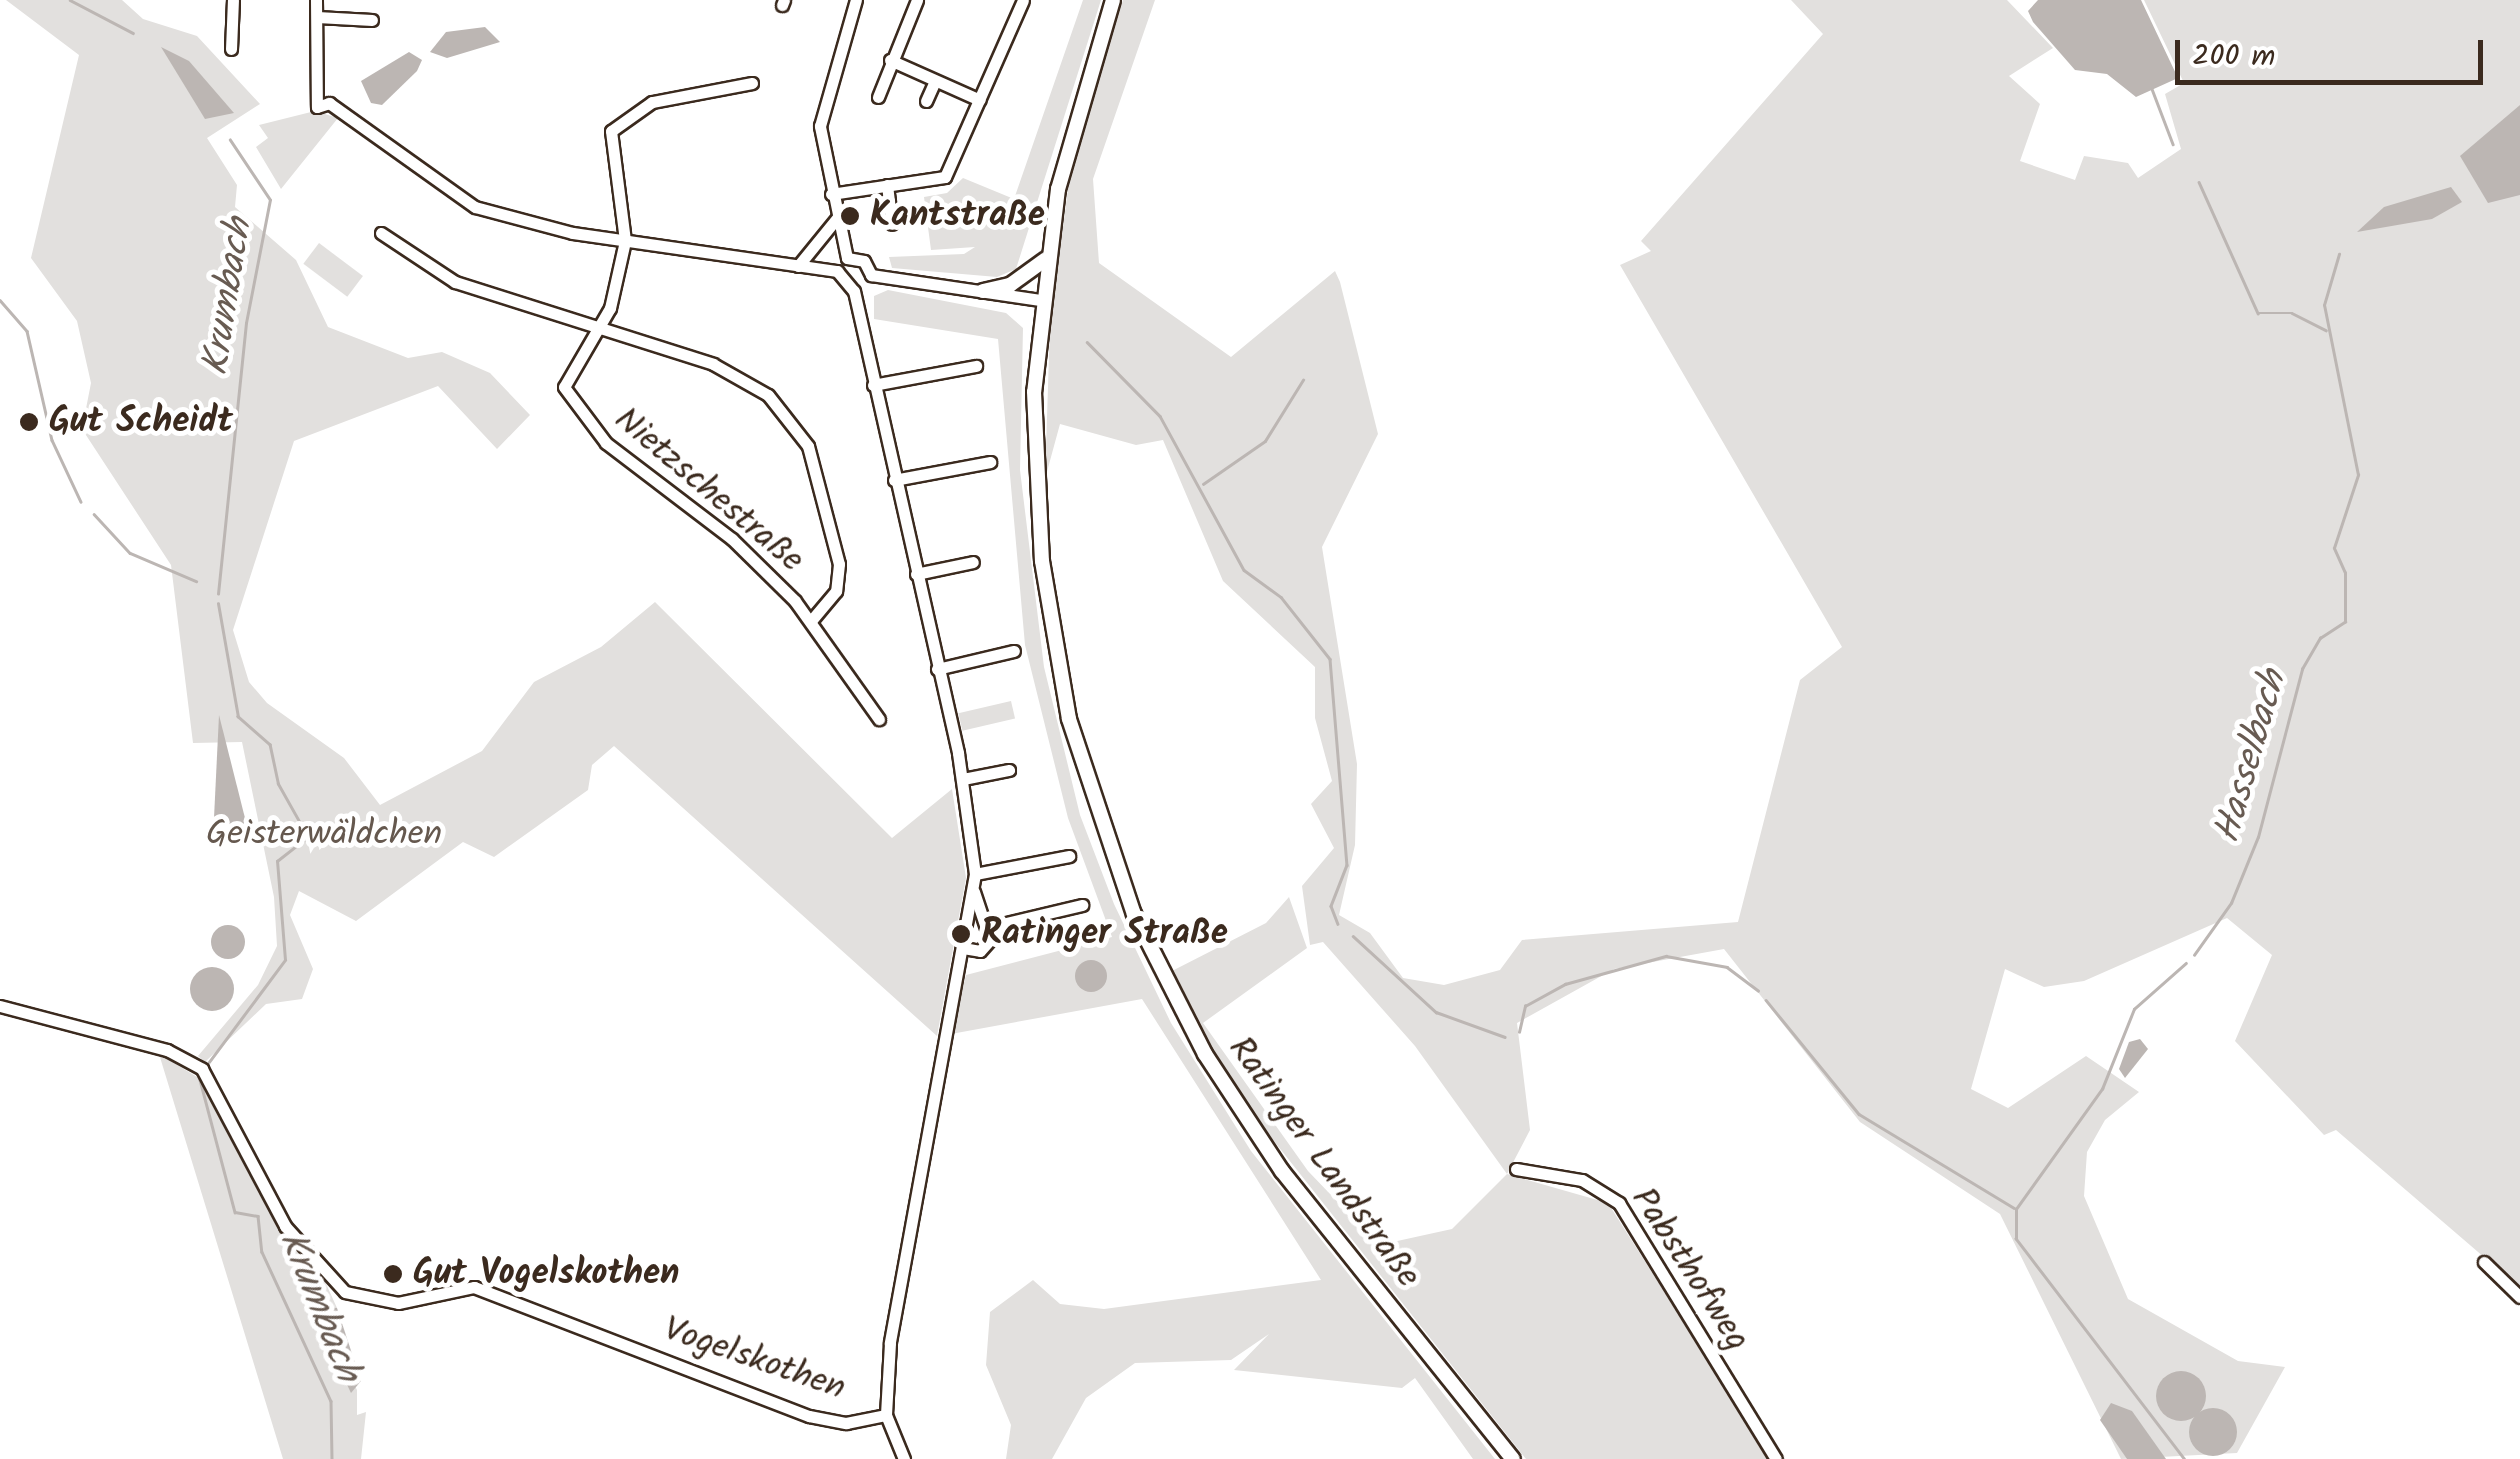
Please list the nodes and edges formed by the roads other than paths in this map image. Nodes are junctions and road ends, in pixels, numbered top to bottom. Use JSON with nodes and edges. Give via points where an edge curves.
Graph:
{"nodes":[{"id":1,"x":233,"y":0,"type":"edge"},
{"id":2,"x":316,"y":0,"type":"edge"},
{"id":3,"x":856,"y":0,"type":"edge"},
{"id":4,"x":917,"y":0,"type":"edge"},
{"id":5,"x":1006,"y":0,"type":"edge"},
{"id":6,"x":1113,"y":0,"type":"edge"},
{"id":7,"x":1022,"y":3,"type":"edge"},
{"id":8,"x":317,"y":18,"type":"junction"},
{"id":9,"x":372,"y":20,"type":"dead end"},
{"id":10,"x":231,"y":49,"type":"dead end"},
{"id":11,"x":890,"y":60,"type":"junction"},
{"id":12,"x":936,"y":81,"type":"junction"},
{"id":13,"x":752,"y":83,"type":"dead end"},
{"id":14,"x":878,"y":97,"type":"dead end"},
{"id":15,"x":980,"y":100,"type":"junction"},
{"id":16,"x":926,"y":101,"type":"dead end"},
{"id":17,"x":887,"y":185,"type":"junction"},
{"id":18,"x":831,"y":194,"type":"junction"},
{"id":19,"x":837,"y":218,"type":"junction"},
{"id":20,"x":892,"y":224,"type":"dead end"},
{"id":21,"x":380,"y":232,"type":"dead end"},
{"id":22,"x":626,"y":241,"type":"junction"},
{"id":23,"x":847,"y":258,"type":"junction"},
{"id":24,"x":1046,"y":259,"type":"junction"},
{"id":25,"x":798,"y":266,"type":"junction"},
{"id":26,"x":837,"y":272,"type":"junction"},
{"id":27,"x":870,"y":275,"type":"junction"},
{"id":28,"x":982,"y":291,"type":"junction"},
{"id":29,"x":854,"y":292,"type":"junction"},
{"id":30,"x":1040,"y":300,"type":"junction"},
{"id":31,"x":598,"y":329,"type":"junction"},
{"id":32,"x":976,"y":366,"type":"dead end"},
{"id":33,"x":873,"y":385,"type":"junction"},
{"id":34,"x":990,"y":462,"type":"dead end"},
{"id":35,"x":894,"y":480,"type":"junction"},
{"id":36,"x":973,"y":562,"type":"dead end"},
{"id":37,"x":916,"y":574,"type":"junction"},
{"id":38,"x":812,"y":620,"type":"junction"},
{"id":39,"x":1014,"y":651,"type":"dead end"},
{"id":40,"x":938,"y":669,"type":"junction"},
{"id":41,"x":878,"y":720,"type":"dead end"},
{"id":42,"x":1009,"y":770,"type":"dead end"},
{"id":43,"x":963,"y":779,"type":"junction"},
{"id":44,"x":1069,"y":856,"type":"dead end"},
{"id":45,"x":976,"y":874,"type":"junction"},
{"id":46,"x":974,"y":892,"type":"junction"},
{"id":47,"x":1082,"y":905,"type":"dead end"},
{"id":48,"x":989,"y":927,"type":"junction"},
{"id":49,"x":962,"y":948,"type":"junction"},
{"id":50,"x":0,"y":1006,"type":"edge"},
{"id":51,"x":1516,"y":1169,"type":"dead end"},
{"id":52,"x":2484,"y":1262,"type":"dead end"},
{"id":53,"x":2520,"y":1297,"type":"edge"},
{"id":54,"x":886,"y":1415,"type":"junction"},
{"id":55,"x":904,"y":1459,"type":"edge"},
{"id":56,"x":1513,"y":1459,"type":"edge"},
{"id":57,"x":1776,"y":1459,"type":"edge"}],
"edges":[{"from":1,"to":10,"type":"street"},
{"from":2,"to":8,"type":"street"},
{"from":3,"to":18,"type":"street","via":[[822,108]]},
{"from":4,"to":11,"type":"street"},
{"from":5,"to":7,"type":"street"},
{"from":6,"to":24,"type":"main road","name":"Ratinger Landstraße"},
{"from":7,"to":15,"type":"street"},
{"from":8,"to":9,"type":"street"},
{"from":8,"to":22,"type":"street","via":[[317,107],[329,103],[490,214]]},
{"from":11,"to":12,"type":"street"},
{"from":11,"to":14,"type":"street"},
{"from":12,"to":15,"type":"street"},
{"from":12,"to":16,"type":"street"},
{"from":13,"to":22,"type":"street","via":[[652,102],[619,119],[610,146]]},
{"from":15,"to":17,"type":"street","via":[[945,177]]},
{"from":17,"to":18,"type":"street"},
{"from":17,"to":20,"type":"street"},
{"from":18,"to":19,"type":"street"},
{"from":19,"to":23,"type":"street"},
{"from":19,"to":25,"type":"street"},
{"from":21,"to":31,"type":"street","via":[[455,282]]},
{"from":22,"to":25,"type":"street"},
{"from":22,"to":31,"type":"street","name":"Nietzschestraße"},
{"from":23,"to":26,"type":"street"},
{"from":23,"to":27,"type":"street","via":[[864,261]]},
{"from":24,"to":28,"type":"main road","via":[[1010,285]]},
{"from":24,"to":30,"type":"main road","name":"Ratinger Landstraße"},
{"from":25,"to":26,"type":"street"},
{"from":26,"to":29,"type":"street"},
{"from":27,"to":28,"type":"street"},
{"from":27,"to":29,"type":"street"},
{"from":28,"to":30,"type":"street"},
{"from":29,"to":33,"type":"street"},
{"from":30,"to":56,"type":"main road","name":"Ratinger Landstraße","via":[[1034,465],[1049,617],[1084,776],[1134,914],[1248,1122]]},
{"from":31,"to":38,"type":"street","name":"Nietzschestraße","via":[[566,370],[578,414],[732,539]]},
{"from":31,"to":38,"type":"street","via":[[733,372],[792,420],[816,468],[839,564],[836,592]]},
{"from":32,"to":33,"type":"street"},
{"from":33,"to":35,"type":"street"},
{"from":34,"to":35,"type":"street"},
{"from":35,"to":37,"type":"street"},
{"from":36,"to":37,"type":"street"},
{"from":37,"to":40,"type":"street"},
{"from":38,"to":41,"type":"street","name":"Nietzschestraße"},
{"from":39,"to":40,"type":"street"},
{"from":40,"to":43,"type":"street"},
{"from":42,"to":43,"type":"street"},
{"from":43,"to":45,"type":"street"},
{"from":44,"to":45,"type":"street"},
{"from":45,"to":46,"type":"street"},
{"from":46,"to":48,"type":"street"},
{"from":46,"to":49,"type":"street"},
{"from":47,"to":48,"type":"street"},
{"from":48,"to":49,"type":"street","via":[[987,946]]},
{"from":49,"to":54,"type":"street"},
{"from":50,"to":54,"type":"street","name":"Vogelskothen","via":[[167,1050],[202,1069],[285,1226],[345,1292],[398,1303],[474,1287],[809,1416],[846,1423]]},
{"from":51,"to":57,"type":"street","name":"Pabsthofweg","via":[[1582,1180],[1619,1202]]},
{"from":52,"to":53,"type":"street"},
{"from":54,"to":55,"type":"street"}]}
